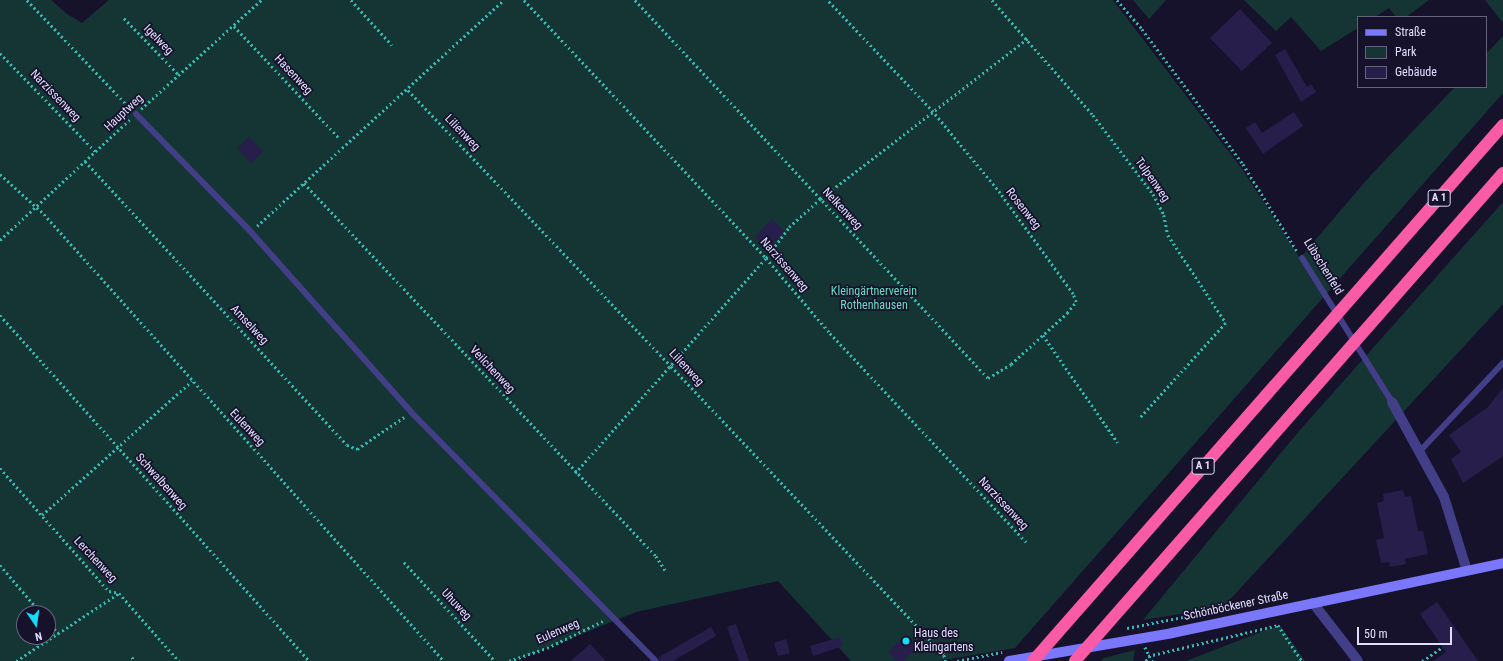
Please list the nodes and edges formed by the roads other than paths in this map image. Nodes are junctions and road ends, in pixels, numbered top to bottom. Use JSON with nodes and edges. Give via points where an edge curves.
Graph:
{"nodes":[{"id":1,"x":136,"y":114,"type":"road end"},
{"id":2,"x":1503,"y":125,"type":"edge"},
{"id":3,"x":1503,"y":174,"type":"edge"},
{"id":4,"x":1302,"y":258,"type":"road end"},
{"id":5,"x":1503,"y":363,"type":"edge"},
{"id":6,"x":1392,"y":402,"type":"joint"},
{"id":7,"x":1420,"y":450,"type":"junction"},
{"id":8,"x":1503,"y":563,"type":"edge"},
{"id":9,"x":1467,"y":570,"type":"junction"},
{"id":10,"x":1313,"y":603,"type":"junction"},
{"id":11,"x":1010,"y":656,"type":"edge"},
{"id":12,"x":656,"y":661,"type":"edge"},
{"id":13,"x":1033,"y":661,"type":"edge"},
{"id":14,"x":1075,"y":661,"type":"edge"},
{"id":15,"x":1358,"y":661,"type":"edge"}],
"edges":[{"from":1,"to":12,"type":"lane","via":[[250,231],[411,412]]},
{"from":2,"to":13,"type":"highway","number":"A 1"},
{"from":3,"to":14,"type":"highway","number":"A 1"},
{"from":4,"to":6,"type":"lane","name":"Lübschenfeld"},
{"from":5,"to":7,"type":"lane"},
{"from":6,"to":7,"type":"street","name":"Lübschenfeld"},
{"from":7,"to":9,"type":"street","name":"Lübschenfeld","via":[[1444,497]]},
{"from":8,"to":9,"type":"main road","name":"Schönböckener Straße"},
{"from":9,"to":10,"type":"main road","name":"Schönböckener Straße"},
{"from":10,"to":11,"type":"main road","name":"Schönböckener Straße","via":[[1172,633]]},
{"from":10,"to":15,"type":"street"}]}
